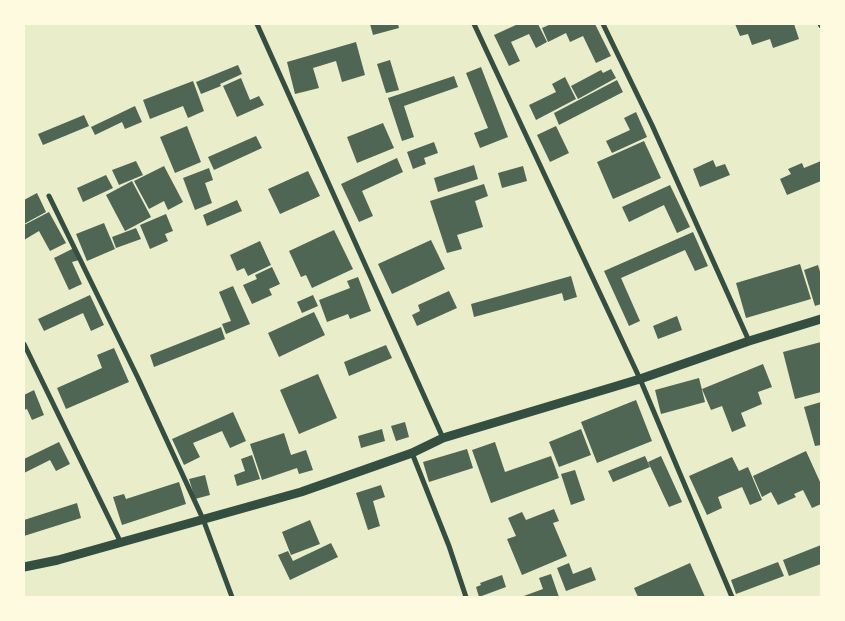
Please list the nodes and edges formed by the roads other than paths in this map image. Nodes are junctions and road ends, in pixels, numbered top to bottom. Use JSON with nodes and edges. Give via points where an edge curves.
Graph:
{"nodes":[{"id":1,"x":257,"y":24,"type":"edge"},
{"id":2,"x":474,"y":24,"type":"edge"},
{"id":3,"x":604,"y":24,"type":"edge"},
{"id":4,"x":49,"y":196,"type":"dead end"},
{"id":5,"x":821,"y":319,"type":"edge"},
{"id":6,"x":749,"y":341,"type":"junction"},
{"id":7,"x":24,"y":344,"type":"edge"},
{"id":8,"x":640,"y":379,"type":"junction"},
{"id":9,"x":443,"y":438,"type":"junction"},
{"id":10,"x":412,"y":453,"type":"junction"},
{"id":11,"x":202,"y":519,"type":"junction"},
{"id":12,"x":121,"y":543,"type":"junction"},
{"id":13,"x":24,"y":567,"type":"edge"},
{"id":14,"x":232,"y":597,"type":"edge"},
{"id":15,"x":466,"y":597,"type":"edge"},
{"id":16,"x":732,"y":597,"type":"edge"}],
"edges":[{"from":1,"to":9,"type":"street"},
{"from":2,"to":8,"type":"street"},
{"from":3,"to":6,"type":"street"},
{"from":4,"to":11,"type":"street","via":[[138,378]]},
{"from":5,"to":6,"type":"street"},
{"from":6,"to":8,"type":"street"},
{"from":7,"to":12,"type":"street"},
{"from":8,"to":9,"type":"street"},
{"from":8,"to":16,"type":"street"},
{"from":9,"to":10,"type":"street"},
{"from":10,"to":11,"type":"street","via":[[301,492]]},
{"from":10,"to":15,"type":"street"},
{"from":11,"to":12,"type":"street"},
{"from":11,"to":14,"type":"street"},
{"from":12,"to":13,"type":"street"}]}
